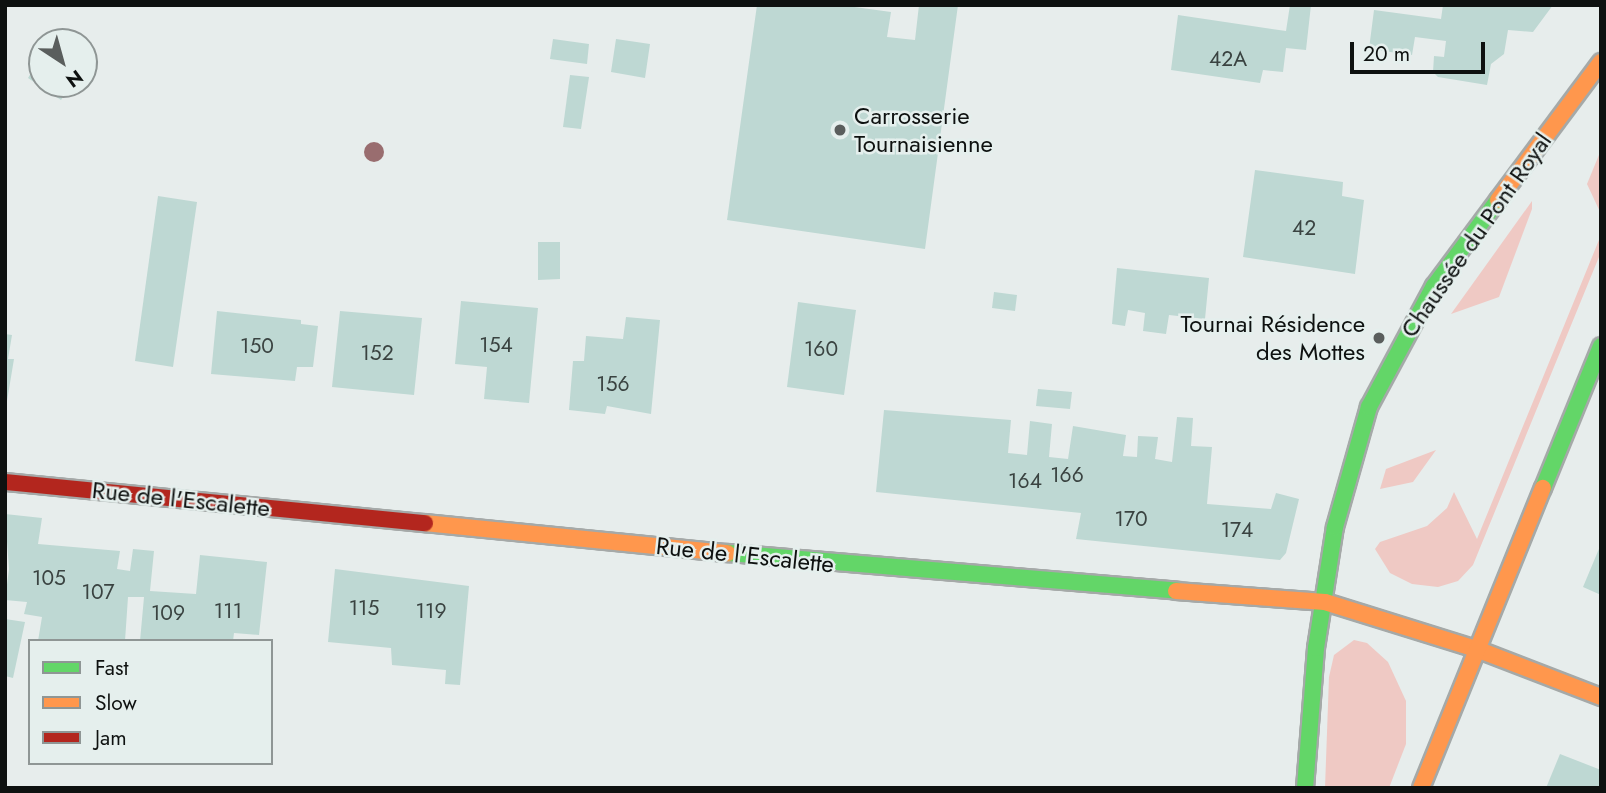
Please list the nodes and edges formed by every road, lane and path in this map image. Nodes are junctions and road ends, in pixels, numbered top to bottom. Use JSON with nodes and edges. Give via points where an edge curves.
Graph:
{"nodes":[{"id":1,"x":1601,"y":62,"type":"edge"},
{"id":2,"x":1601,"y":346,"type":"edge"},
{"id":3,"x":5,"y":482,"type":"edge"},
{"id":4,"x":1325,"y":602,"type":"junction"},
{"id":5,"x":1479,"y":650,"type":"junction"},
{"id":6,"x":1601,"y":697,"type":"edge"},
{"id":7,"x":1305,"y":788,"type":"edge"},
{"id":8,"x":1421,"y":788,"type":"edge"}],
"edges":[{"from":1,"to":4,"type":"street","name":"Chaussée du Pont Royal","via":[[1434,286],[1397,348],[1369,407],[1351,463],[1335,527]]},
{"from":2,"to":5,"type":"street"},
{"from":3,"to":4,"type":"street","name":"Rue de l'Escalette","via":[[869,567]]},
{"from":4,"to":5,"type":"street","name":"Rue de l'Escalette"},
{"from":4,"to":7,"type":"street","name":"Chaussée du Pont Royal","via":[[1316,648]]},
{"from":5,"to":6,"type":"street"},
{"from":5,"to":8,"type":"street"}]}
